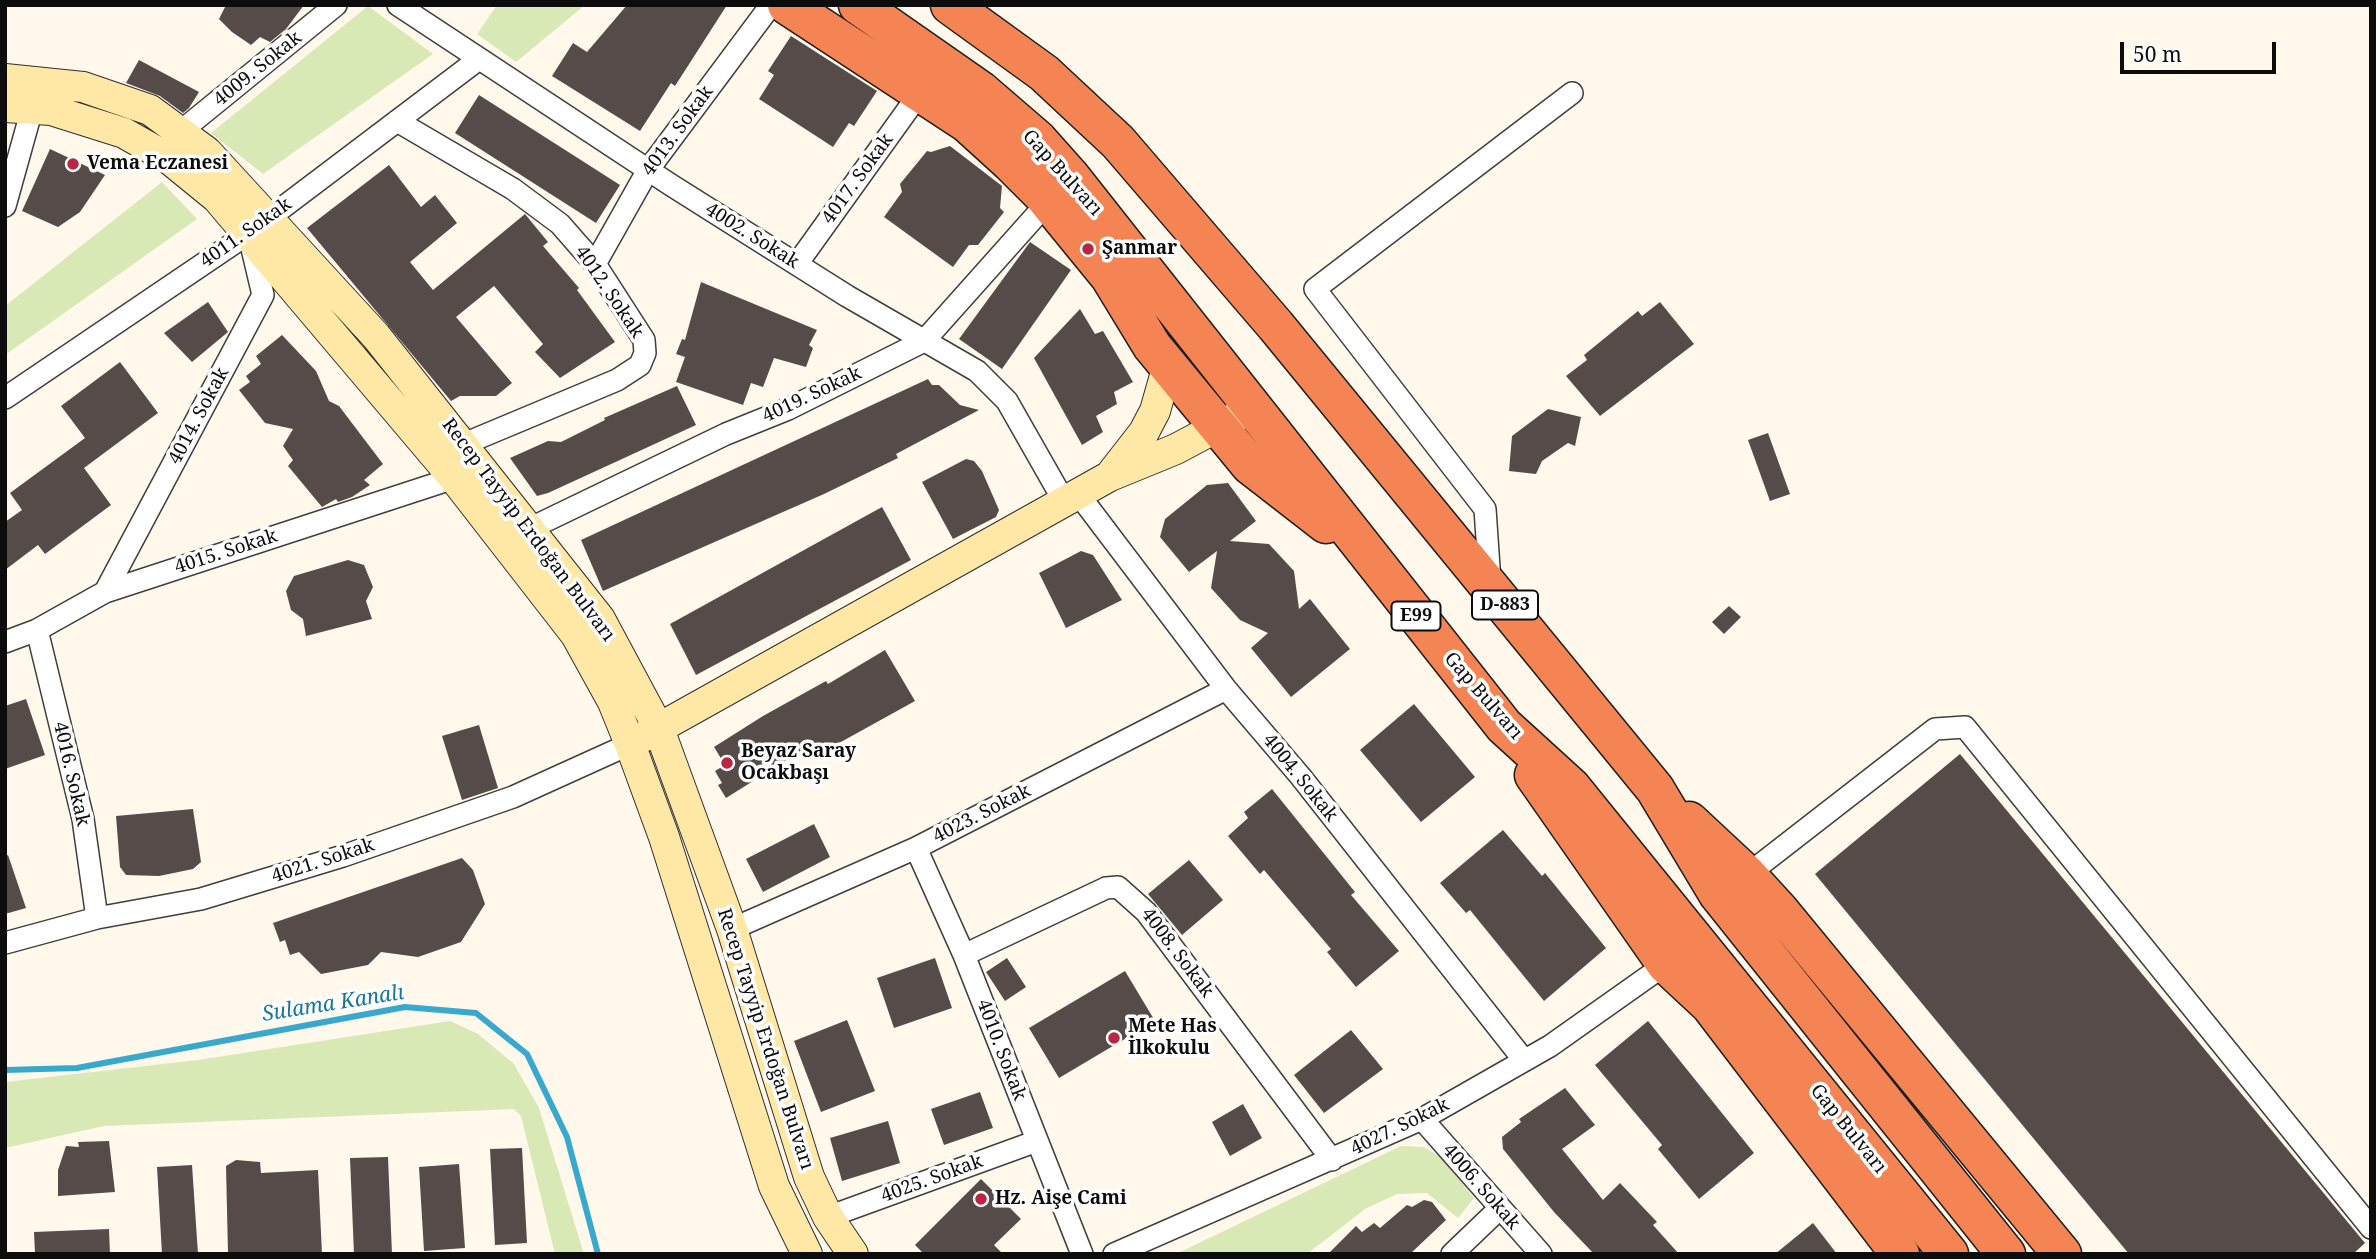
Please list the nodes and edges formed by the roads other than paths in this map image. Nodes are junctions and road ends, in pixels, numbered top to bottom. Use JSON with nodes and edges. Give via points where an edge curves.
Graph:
{"nodes":[{"id":1,"x":336,"y":5,"type":"edge"},
{"id":2,"x":398,"y":5,"type":"edge"},
{"id":3,"x":771,"y":5,"type":"edge"},
{"id":4,"x":787,"y":5,"type":"edge"},
{"id":5,"x":858,"y":5,"type":"edge"},
{"id":6,"x":950,"y":5,"type":"edge"},
{"id":7,"x":911,"y":41,"type":"junction"},
{"id":8,"x":479,"y":59,"type":"junction"},
{"id":9,"x":5,"y":79,"type":"edge"},
{"id":10,"x":1572,"y":93,"type":"dead end"},
{"id":11,"x":919,"y":94,"type":"junction"},
{"id":12,"x":19,"y":108,"type":"edge"},
{"id":13,"x":397,"y":121,"type":"junction"},
{"id":14,"x":967,"y":123,"type":"junction"},
{"id":15,"x":180,"y":132,"type":"junction"},
{"id":16,"x":648,"y":170,"type":"junction"},
{"id":17,"x":1048,"y":202,"type":"junction"},
{"id":18,"x":5,"y":206,"type":"edge"},
{"id":19,"x":259,"y":225,"type":"junction"},
{"id":20,"x":595,"y":264,"type":"junction"},
{"id":21,"x":797,"y":264,"type":"junction"},
{"id":22,"x":924,"y":341,"type":"junction"},
{"id":23,"x":1168,"y":365,"type":"junction"},
{"id":24,"x":5,"y":398,"type":"edge"},
{"id":25,"x":1253,"y":407,"type":"junction"},
{"id":26,"x":1219,"y":426,"type":"junction"},
{"id":27,"x":464,"y":444,"type":"junction"},
{"id":28,"x":1110,"y":476,"type":"junction"},
{"id":29,"x":454,"y":478,"type":"junction"},
{"id":30,"x":1072,"y":499,"type":"junction"},
{"id":31,"x":531,"y":528,"type":"junction"},
{"id":32,"x":1373,"y":561,"type":"junction"},
{"id":33,"x":1490,"y":587,"type":"junction"},
{"id":34,"x":105,"y":592,"type":"junction"},
{"id":35,"x":37,"y":630,"type":"junction"},
{"id":36,"x":5,"y":642,"type":"edge"},
{"id":37,"x":1226,"y":689,"type":"junction"},
{"id":38,"x":1504,"y":726,"type":"junction"},
{"id":39,"x":659,"y":729,"type":"junction"},
{"id":40,"x":630,"y":744,"type":"junction"},
{"id":41,"x":1655,"y":789,"type":"junction"},
{"id":42,"x":916,"y":848,"type":"junction"},
{"id":43,"x":1747,"y":875,"type":"junction"},
{"id":44,"x":97,"y":918,"type":"junction"},
{"id":45,"x":732,"y":929,"type":"junction"},
{"id":46,"x":5,"y":943,"type":"edge"},
{"id":47,"x":964,"y":955,"type":"junction"},
{"id":48,"x":1666,"y":964,"type":"junction"},
{"id":49,"x":1523,"y":1059,"type":"junction"},
{"id":50,"x":1422,"y":1119,"type":"junction"},
{"id":51,"x":1037,"y":1141,"type":"junction"},
{"id":52,"x":1332,"y":1160,"type":"junction"},
{"id":53,"x":1499,"y":1209,"type":"junction"},
{"id":54,"x":828,"y":1217,"type":"junction"},
{"id":55,"x":2371,"y":1228,"type":"edge"},
{"id":56,"x":807,"y":1254,"type":"edge"},
{"id":57,"x":853,"y":1254,"type":"edge"},
{"id":58,"x":1082,"y":1254,"type":"edge"},
{"id":59,"x":1115,"y":1254,"type":"edge"},
{"id":60,"x":1452,"y":1254,"type":"edge"},
{"id":61,"x":1541,"y":1254,"type":"edge"},
{"id":62,"x":1900,"y":1254,"type":"edge"},
{"id":63,"x":1949,"y":1254,"type":"edge"},
{"id":64,"x":2006,"y":1254,"type":"edge"},
{"id":65,"x":2062,"y":1254,"type":"edge"}],
"edges":[{"from":1,"to":15,"type":"street","name":"4009. Sokak"},
{"from":2,"to":8,"type":"street","name":"4002. Sokak"},
{"from":3,"to":16,"type":"street","name":"4013. Sokak"},
{"from":4,"to":11,"type":"highway"},
{"from":5,"to":7,"type":"highway","name":"Gap Bulvarı","number":"E99"},
{"from":6,"to":33,"type":"highway","number":"D-883","via":[[1044,72],[1118,142]]},
{"from":7,"to":14,"type":"main road"},
{"from":7,"to":25,"type":"highway","name":"Gap Bulvarı","number":"E99","via":[[981,90],[1038,141]]},
{"from":8,"to":13,"type":"street","name":"4011. Sokak"},
{"from":8,"to":16,"type":"street","name":"4002. Sokak"},
{"from":9,"to":15,"type":"main road","name":"Recep Tayyip Erdoğan Bulvarı","via":[[83,87],[150,110]]},
{"from":10,"to":33,"type":"street","via":[[1315,289],[1485,509]]},
{"from":11,"to":14,"type":"highway"},
{"from":11,"to":21,"type":"street","name":"4017. Sokak"},
{"from":12,"to":18,"type":"street"},
{"from":12,"to":19,"type":"main road","name":"Recep Tayyip Erdoğan Bulvarı","via":[[51,110],[124,133],[168,158]]},
{"from":13,"to":19,"type":"street","name":"4011. Sokak"},
{"from":13,"to":20,"type":"street","name":"4012. Sokak","via":[[513,189],[561,225]]},
{"from":14,"to":17,"type":"highway"},
{"from":15,"to":19,"type":"main road","name":"Recep Tayyip Erdoğan Bulvarı","via":[[207,152]]},
{"from":16,"to":20,"type":"street","name":"4013. Sokak"},
{"from":16,"to":21,"type":"street","name":"4002. Sokak"},
{"from":17,"to":22,"type":"street","name":"4019. Sokak"},
{"from":17,"to":23,"type":"highway","via":[[1110,277]]},
{"from":19,"to":24,"type":"street","name":"4011. Sokak"},
{"from":19,"to":27,"type":"main road","name":"Recep Tayyip Erdoğan Bulvarı","via":[[376,336]]},
{"from":19,"to":29,"type":"main road","name":"Recep Tayyip Erdoğan Bulvarı"},
{"from":19,"to":34,"type":"street","name":"4014. Sokak","via":[[262,295]]},
{"from":20,"to":27,"type":"street","name":"4012. Sokak","via":[[644,340],[640,365],[618,380]]},
{"from":21,"to":22,"type":"street","name":"4002. Sokak"},
{"from":22,"to":30,"type":"street","name":"4002. Sokak","via":[[977,371],[1007,401]]},
{"from":22,"to":31,"type":"street","name":"4019. Sokak"},
{"from":23,"to":26,"type":"highway"},
{"from":23,"to":28,"type":"main road","via":[[1156,411]]},
{"from":25,"to":26,"type":"main road"},
{"from":25,"to":32,"type":"highway","name":"Gap Bulvarı","number":"E99"},
{"from":26,"to":28,"type":"main road"},
{"from":26,"to":32,"type":"highway","via":[[1250,464]]},
{"from":27,"to":31,"type":"main road","name":"Recep Tayyip Erdoğan Bulvarı"},
{"from":28,"to":30,"type":"main road"},
{"from":29,"to":34,"type":"street","name":"4015. Sokak"},
{"from":29,"to":40,"type":"main road","name":"Recep Tayyip Erdoğan Bulvarı","via":[[576,635]]},
{"from":30,"to":37,"type":"street","name":"4004. Sokak"},
{"from":30,"to":39,"type":"main road"},
{"from":31,"to":39,"type":"main road","name":"Recep Tayyip Erdoğan Bulvarı","via":[[600,619]]},
{"from":32,"to":38,"type":"highway","name":"Gap Bulvarı","number":"E99"},
{"from":33,"to":41,"type":"highway","number":"D-883"},
{"from":34,"to":35,"type":"street","name":"4015. Sokak"},
{"from":35,"to":36,"type":"street","name":"4015. Sokak"},
{"from":35,"to":44,"type":"street","name":"4016. Sokak","via":[[83,819]]},
{"from":37,"to":42,"type":"street","name":"4023. Sokak"},
{"from":37,"to":49,"type":"street","name":"4004. Sokak"},
{"from":38,"to":48,"type":"highway","via":[[1548,797]]},
{"from":38,"to":63,"type":"highway","name":"Gap Bulvarı","number":"E99","via":[[1571,786]]},
{"from":39,"to":40,"type":"main road"},
{"from":39,"to":45,"type":"main road","name":"Recep Tayyip Erdoğan Bulvarı"},
{"from":40,"to":44,"type":"street","name":"4021. Sokak","via":[[513,797],[343,856],[201,899]]},
{"from":40,"to":56,"type":"main road","name":"Recep Tayyip Erdoğan Bulvarı","via":[[664,836],[774,1186]]},
{"from":41,"to":43,"type":"highway"},
{"from":41,"to":64,"type":"highway","number":"D-883","via":[[1718,894]]},
{"from":42,"to":45,"type":"street","name":"4023. Sokak"},
{"from":42,"to":47,"type":"street","name":"4010. Sokak"},
{"from":43,"to":55,"type":"street","via":[[1935,729],[1965,727]]},
{"from":43,"to":65,"type":"highway"},
{"from":44,"to":46,"type":"street","name":"4021. Sokak"},
{"from":45,"to":54,"type":"main road","name":"Recep Tayyip Erdoğan Bulvarı","via":[[809,1177]]},
{"from":47,"to":51,"type":"street","name":"4010. Sokak"},
{"from":47,"to":52,"type":"street","name":"4008. Sokak","via":[[1106,888],[1118,887],[1146,912]]},
{"from":48,"to":49,"type":"street","name":"4027. Sokak","via":[[1550,1046]]},
{"from":48,"to":62,"type":"highway","via":[[1710,1005]]},
{"from":49,"to":50,"type":"street","name":"4027. Sokak"},
{"from":50,"to":52,"type":"street","name":"4027. Sokak"},
{"from":50,"to":53,"type":"street","name":"4006. Sokak"},
{"from":51,"to":54,"type":"street","name":"4025. Sokak"},
{"from":51,"to":58,"type":"street","name":"4010. Sokak"},
{"from":52,"to":59,"type":"street","name":"4027. Sokak"},
{"from":53,"to":60,"type":"street"},
{"from":53,"to":61,"type":"street","name":"4006. Sokak"},
{"from":54,"to":57,"type":"main road","name":"Recep Tayyip Erdoğan Bulvarı"}]}
